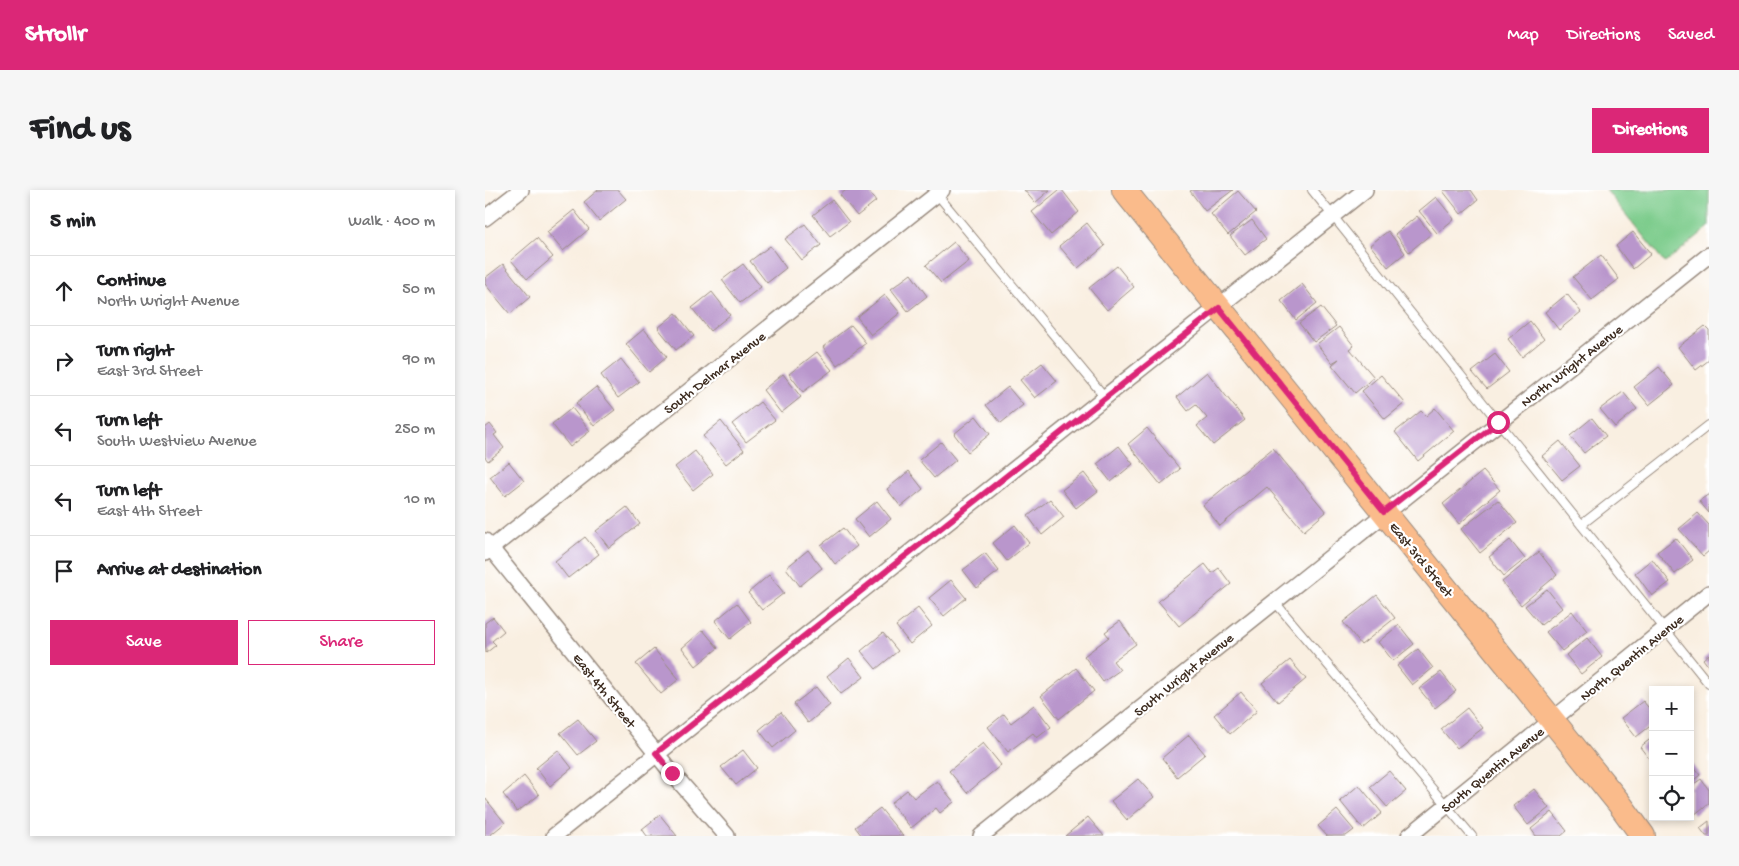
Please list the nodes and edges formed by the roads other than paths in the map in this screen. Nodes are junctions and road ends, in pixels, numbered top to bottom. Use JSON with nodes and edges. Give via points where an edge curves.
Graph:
{"nodes":[{"id":1,"x":521,"y":190,"type":"edge"},
{"id":2,"x":1124,"y":190,"type":"edge"},
{"id":3,"x":1312,"y":190,"type":"edge"},
{"id":4,"x":1365,"y":190,"type":"edge"},
{"id":5,"x":938,"y":191,"type":"edge"},
{"id":6,"x":1333,"y":216,"type":"junction"},
{"id":7,"x":485,"y":218,"type":"edge"},
{"id":8,"x":1709,"y":255,"type":"edge"},
{"id":9,"x":1219,"y":308,"type":"junction"},
{"id":10,"x":1105,"y":398,"type":"junction"},
{"id":11,"x":1498,"y":422,"type":"junction"},
{"id":12,"x":1709,"y":424,"type":"edge"},
{"id":13,"x":1384,"y":512,"type":"junction"},
{"id":14,"x":1581,"y":525,"type":"junction"},
{"id":15,"x":487,"y":547,"type":"edge"},
{"id":16,"x":1709,"y":593,"type":"edge"},
{"id":17,"x":1274,"y":601,"type":"junction"},
{"id":18,"x":1665,"y":629,"type":"junction"},
{"id":19,"x":1709,"y":684,"type":"edge"},
{"id":20,"x":1552,"y":720,"type":"junction"},
{"id":21,"x":656,"y":753,"type":"junction"},
{"id":22,"x":1447,"y":805,"type":"junction"},
{"id":23,"x":554,"y":836,"type":"edge"},
{"id":24,"x":727,"y":836,"type":"edge"},
{"id":25,"x":981,"y":836,"type":"edge"},
{"id":26,"x":1409,"y":836,"type":"edge"},
{"id":27,"x":1472,"y":836,"type":"edge"},
{"id":28,"x":1643,"y":836,"type":"edge"}],
"edges":[{"from":1,"to":7,"type":"street"},
{"from":2,"to":9,"type":"main road","name":"East 3rd Street"},
{"from":3,"to":6,"type":"lane"},
{"from":4,"to":6,"type":"street"},
{"from":5,"to":10,"type":"lane"},
{"from":5,"to":15,"type":"street","name":"South Delmar Avenue"},
{"from":6,"to":9,"type":"street"},
{"from":6,"to":11,"type":"lane"},
{"from":8,"to":11,"type":"street","name":"North Wright Avenue"},
{"from":9,"to":10,"type":"street"},
{"from":9,"to":13,"type":"main road","name":"East 3rd Street"},
{"from":10,"to":21,"type":"street"},
{"from":11,"to":13,"type":"street","name":"North Wright Avenue"},
{"from":11,"to":14,"type":"lane"},
{"from":12,"to":14,"type":"lane"},
{"from":13,"to":17,"type":"street","name":"South Wright Avenue"},
{"from":13,"to":20,"type":"main road","name":"East 3rd Street"},
{"from":14,"to":18,"type":"lane"},
{"from":15,"to":21,"type":"street","name":"East 4th Street"},
{"from":16,"to":18,"type":"street","name":"North Quentin Avenue"},
{"from":17,"to":22,"type":"lane"},
{"from":17,"to":25,"type":"street","name":"South Wright Avenue"},
{"from":18,"to":19,"type":"lane"},
{"from":18,"to":20,"type":"street","name":"North Quentin Avenue"},
{"from":20,"to":22,"type":"street","name":"South Quentin Avenue"},
{"from":20,"to":28,"type":"main road","name":"East 3rd Street"},
{"from":21,"to":23,"type":"street"},
{"from":21,"to":24,"type":"street","name":"East 4th Street"},
{"from":22,"to":26,"type":"street","name":"South Quentin Avenue"},
{"from":22,"to":27,"type":"lane"}]}
